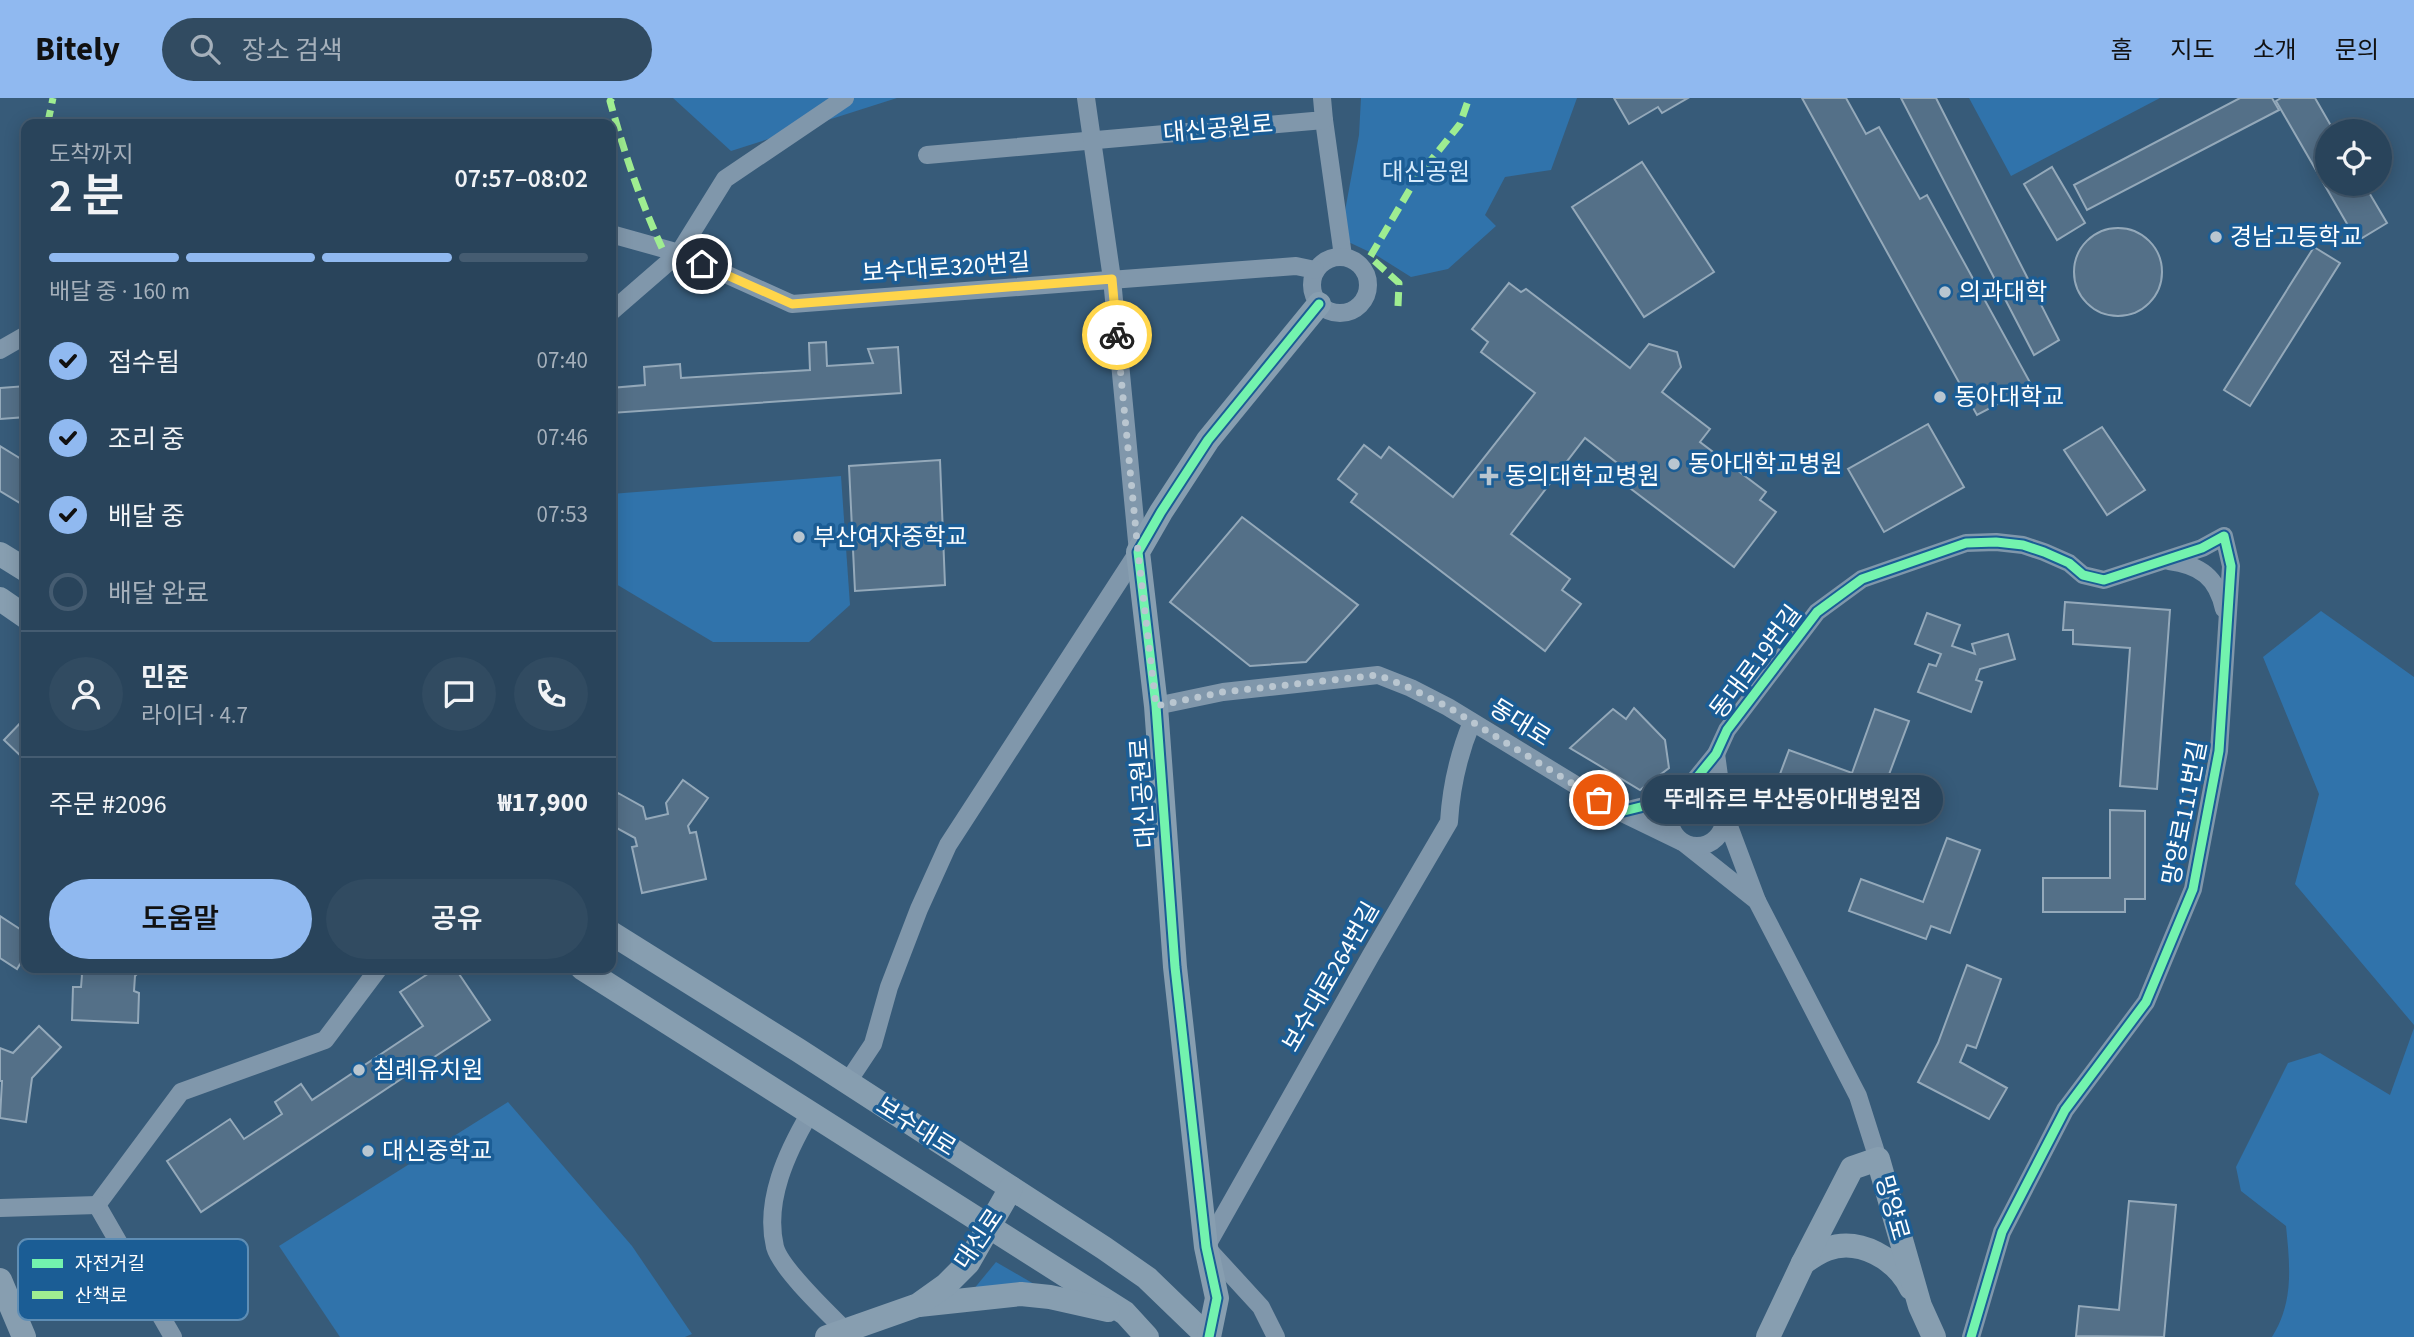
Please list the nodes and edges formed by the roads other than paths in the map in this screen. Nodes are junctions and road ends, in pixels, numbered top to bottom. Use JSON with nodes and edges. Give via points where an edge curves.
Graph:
{"nodes":[{"id":1,"x":845,"y":98,"type":"edge"},
{"id":2,"x":1086,"y":98,"type":"edge"},
{"id":3,"x":1322,"y":98,"type":"edge"},
{"id":4,"x":1324,"y":120,"type":"junction"},
{"id":5,"x":1091,"y":140,"type":"junction"},
{"id":6,"x":927,"y":155,"type":"dead end"},
{"id":7,"x":616,"y":235,"type":"edge"},
{"id":8,"x":679,"y":253,"type":"junction"},
{"id":9,"x":1343,"y":257,"type":"junction"},
{"id":10,"x":1315,"y":270,"type":"junction"},
{"id":11,"x":1112,"y":279,"type":"junction"},
{"id":12,"x":1319,"y":304,"type":"junction"},
{"id":13,"x":616,"y":308,"type":"edge"},
{"id":14,"x":21,"y":338,"type":"edge"},
{"id":15,"x":0,"y":350,"type":"edge"},
{"id":16,"x":2224,"y":537,"type":"joint"},
{"id":17,"x":1138,"y":552,"type":"junction"},
{"id":18,"x":0,"y":554,"type":"edge"},
{"id":19,"x":2165,"y":560,"type":"junction"},
{"id":20,"x":21,"y":567,"type":"edge"},
{"id":21,"x":0,"y":598,"type":"edge"},
{"id":22,"x":21,"y":613,"type":"edge"},
{"id":23,"x":2227,"y":621,"type":"junction"},
{"id":24,"x":1156,"y":706,"type":"junction"},
{"id":25,"x":1472,"y":722,"type":"junction"},
{"id":26,"x":1716,"y":754,"type":"junction"},
{"id":27,"x":1681,"y":797,"type":"junction"},
{"id":28,"x":1620,"y":812,"type":"junction"},
{"id":29,"x":1724,"y":813,"type":"junction"},
{"id":30,"x":1685,"y":843,"type":"junction"},
{"id":31,"x":1757,"y":901,"type":"junction"},
{"id":32,"x":616,"y":936,"type":"edge"},
{"id":33,"x":375,"y":973,"type":"edge"},
{"id":34,"x":590,"y":973,"type":"edge"},
{"id":35,"x":847,"y":1083,"type":"junction"},
{"id":36,"x":810,"y":1113,"type":"junction"},
{"id":37,"x":1878,"y":1159,"type":"junction"},
{"id":38,"x":1012,"y":1188,"type":"junction"},
{"id":39,"x":97,"y":1205,"type":"junction"},
{"id":40,"x":0,"y":1209,"type":"edge"},
{"id":41,"x":989,"y":1227,"type":"junction"},
{"id":42,"x":117,"y":1239,"type":"edge"},
{"id":43,"x":1206,"y":1247,"type":"junction"},
{"id":44,"x":1803,"y":1263,"type":"junction"},
{"id":45,"x":0,"y":1280,"type":"edge"},
{"id":46,"x":918,"y":1305,"type":"junction"},
{"id":47,"x":1920,"y":1306,"type":"junction"},
{"id":48,"x":1125,"y":1313,"type":"junction"},
{"id":49,"x":163,"y":1320,"type":"edge"},
{"id":50,"x":836,"y":1334,"type":"edge"},
{"id":51,"x":24,"y":1337,"type":"edge"},
{"id":52,"x":173,"y":1337,"type":"edge"},
{"id":53,"x":1147,"y":1337,"type":"edge"},
{"id":54,"x":1208,"y":1337,"type":"edge"},
{"id":55,"x":1276,"y":1337,"type":"edge"},
{"id":56,"x":1768,"y":1337,"type":"edge"},
{"id":57,"x":1934,"y":1337,"type":"edge"},
{"id":58,"x":1970,"y":1337,"type":"edge"}],
"edges":[{"from":1,"to":8,"type":"street","via":[[725,179]]},
{"from":2,"to":5,"type":"street","name":"대신공원로"},
{"from":3,"to":4,"type":"street"},
{"from":4,"to":5,"type":"street","name":"대신공원로"},
{"from":4,"to":9,"type":"street"},
{"from":5,"to":6,"type":"street","name":"대신공원로"},
{"from":5,"to":11,"type":"street","name":"대신공원로"},
{"from":7,"to":8,"type":"street","name":"보수대로320번길"},
{"from":8,"to":11,"type":"street","name":"보수대로320번길","via":[[792,304]]},
{"from":8,"to":13,"type":"street"},
{"from":9,"to":10,"type":"street","via":[[1327,259]]},
{"from":9,"to":12,"type":"street","via":[[1359,263],[1368,278],[1366,296],[1345,312]]},
{"from":10,"to":11,"type":"street","name":"보수대로320번길","via":[[1296,266]]},
{"from":10,"to":12,"type":"street","via":[[1313,293]]},
{"from":11,"to":17,"type":"street","name":"대신공원로"},
{"from":12,"to":17,"type":"main road","via":[[1208,440]]},
{"from":14,"to":15,"type":"street"},
{"from":16,"to":19,"type":"street","name":"동대로19번길"},
{"from":16,"to":23,"type":"street","name":"망양로111번길","via":[[2231,566]]},
{"from":17,"to":24,"type":"main road","name":"대신공원로"},
{"from":17,"to":35,"type":"street","via":[[948,845],[889,987],[873,1044]]},
{"from":18,"to":20,"type":"main road"},
{"from":19,"to":23,"type":"street","via":[[2188,563],[2207,576],[2220,591]]},
{"from":19,"to":26,"type":"street","name":"동대로19번길","via":[[2104,580],[2083,575],[2069,563],[2022,545],[1966,542],[1862,579],[1817,612],[1727,730]]},
{"from":21,"to":22,"type":"main road"},
{"from":23,"to":58,"type":"street","name":"망양로111번길","via":[[2219,751],[2193,889],[2146,1002],[2064,1110],[2002,1232]]},
{"from":24,"to":25,"type":"street","name":"동대로","via":[[1223,692],[1378,675]]},
{"from":24,"to":43,"type":"main road","name":"대신공원로","via":[[1175,967]]},
{"from":25,"to":28,"type":"street","name":"동대로"},
{"from":25,"to":43,"type":"street","name":"보수대로264번길","via":[[1451,801],[1450,822]]},
{"from":26,"to":27,"type":"street","name":"동대로19번길"},
{"from":26,"to":29,"type":"street"},
{"from":27,"to":28,"type":"street"},
{"from":27,"to":29,"type":"street","via":[[1707,793]]},
{"from":27,"to":30,"type":"street","via":[[1672,807],[1670,821],[1674,834]]},
{"from":28,"to":30,"type":"street","name":"동대로"},
{"from":29,"to":30,"type":"street","via":[[1724,826],[1709,844]]},
{"from":29,"to":31,"type":"street"},
{"from":30,"to":31,"type":"street","name":"동대로"},
{"from":31,"to":37,"type":"street","name":"동대로","via":[[1858,1096]]},
{"from":32,"to":35,"type":"main road","name":"보수대로"},
{"from":33,"to":39,"type":"street","via":[[325,1040],[181,1092]]},
{"from":34,"to":36,"type":"main road","name":"보수대로"},
{"from":35,"to":38,"type":"main road","name":"보수대로"},
{"from":36,"to":41,"type":"main road","name":"보수대로"},
{"from":36,"to":50,"type":"street","via":[[795,1138],[773,1201],[776,1249]]},
{"from":37,"to":44,"type":"main road","name":"망양로","via":[[1852,1168]]},
{"from":37,"to":47,"type":"main road","name":"망양로"},
{"from":38,"to":41,"type":"main road","name":"대신로"},
{"from":38,"to":54,"type":"main road","name":"보수대로","via":[[1147,1278]]},
{"from":39,"to":40,"type":"street"},
{"from":39,"to":42,"type":"street"},
{"from":41,"to":46,"type":"main road","name":"대신로","via":[[968,1263]]},
{"from":41,"to":48,"type":"main road","name":"보수대로"},
{"from":43,"to":54,"type":"main road","name":"대신공원로","via":[[1217,1297]]},
{"from":43,"to":55,"type":"street","via":[[1261,1307]]},
{"from":44,"to":47,"type":"main road","name":"망양로","via":[[1833,1247],[1873,1251],[1901,1273]]},
{"from":44,"to":56,"type":"main road","name":"망양로"},
{"from":45,"to":51,"type":"main road"},
{"from":46,"to":48,"type":"main road","via":[[1021,1294]]},
{"from":46,"to":50,"type":"main road","name":"대신로"},
{"from":47,"to":57,"type":"main road","name":"망양로"},
{"from":48,"to":53,"type":"main road","name":"보수대로"},
{"from":49,"to":52,"type":"street"}]}
